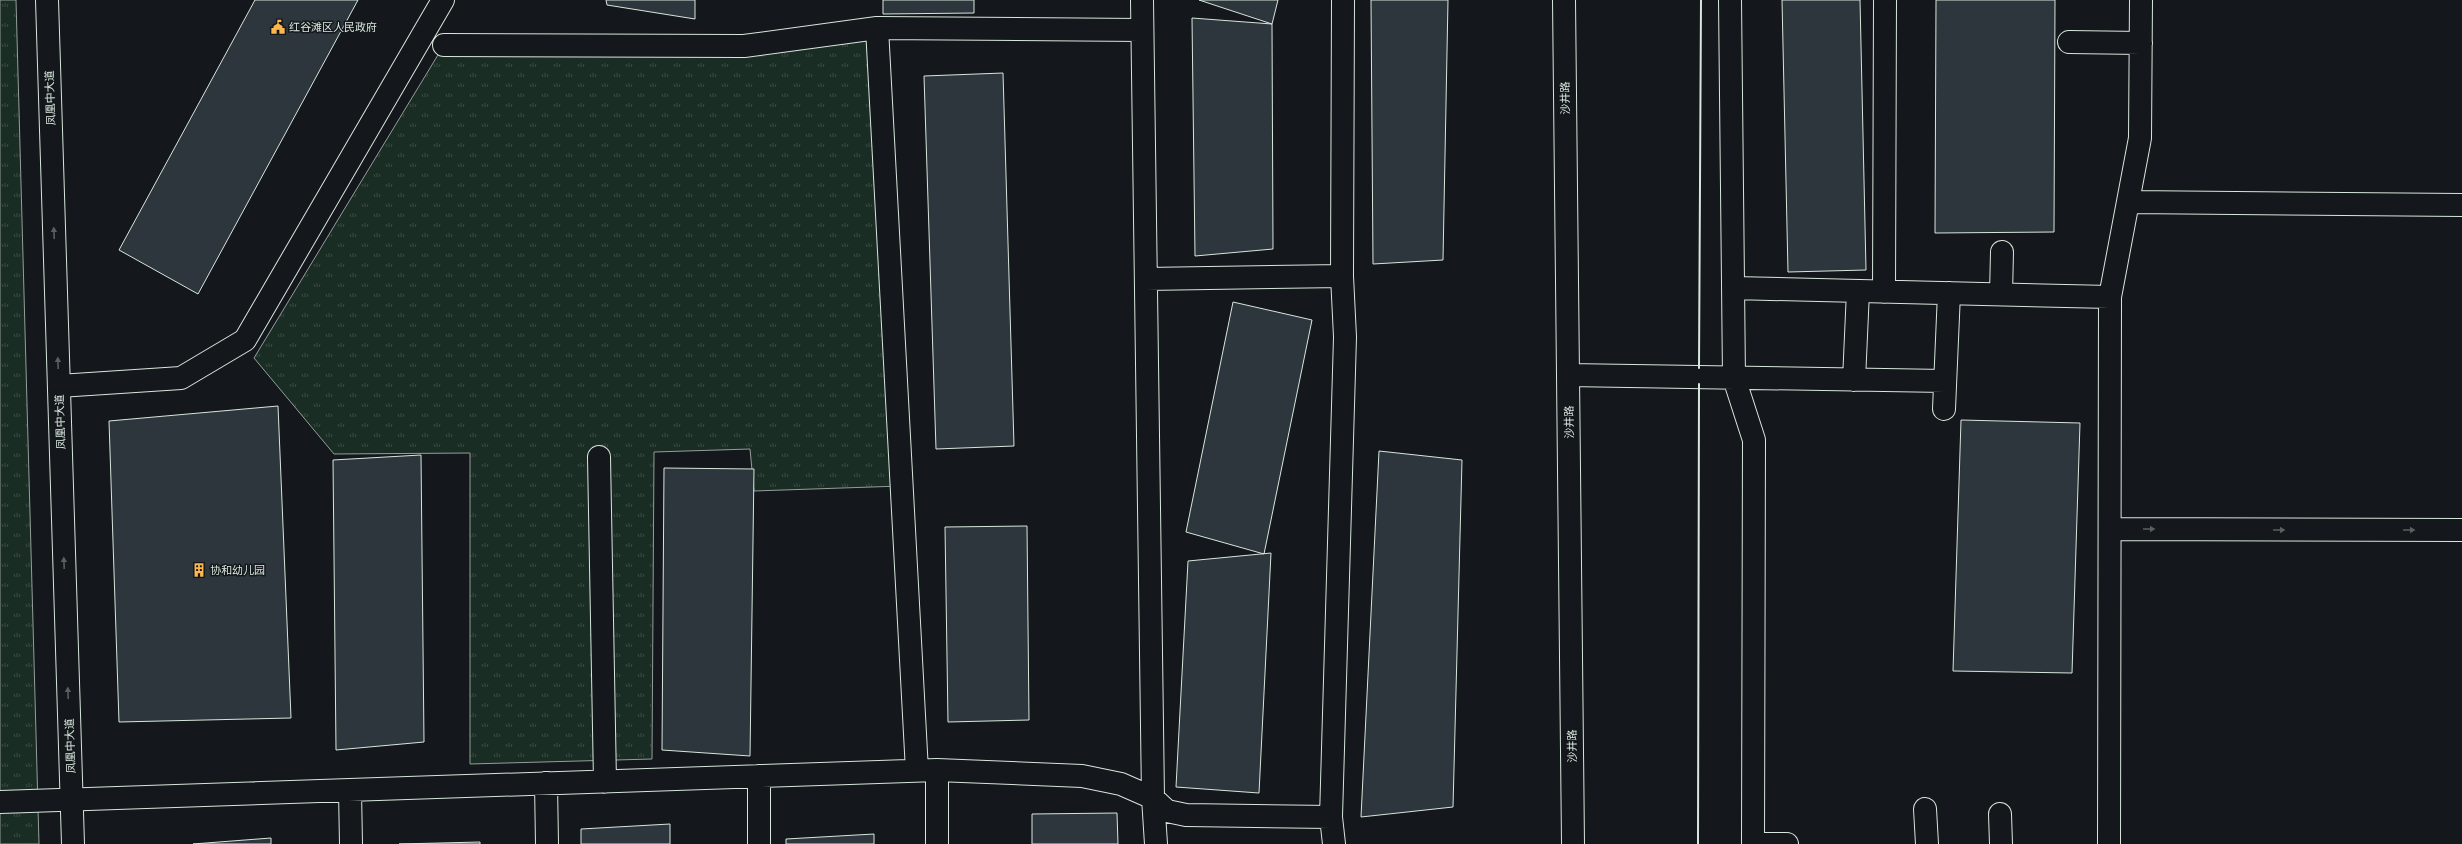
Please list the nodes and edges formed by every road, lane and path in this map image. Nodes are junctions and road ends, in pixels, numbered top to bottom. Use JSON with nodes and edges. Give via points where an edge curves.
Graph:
{"nodes":[{"id":1,"x":47,"y":0,"type":"edge"},
{"id":2,"x":443,"y":0,"type":"edge"},
{"id":3,"x":1142,"y":0,"type":"edge"},
{"id":4,"x":1343,"y":0,"type":"edge"},
{"id":5,"x":1564,"y":0,"type":"edge"},
{"id":6,"x":1730,"y":0,"type":"edge"},
{"id":7,"x":1885,"y":0,"type":"edge"},
{"id":8,"x":2141,"y":0,"type":"edge"},
{"id":9,"x":877,"y":28,"type":"junction"},
{"id":10,"x":1142,"y":30,"type":"junction"},
{"id":11,"x":2069,"y":42,"type":"dead end"},
{"id":12,"x":2141,"y":43,"type":"junction"},
{"id":13,"x":444,"y":46,"type":"dead end"},
{"id":14,"x":2130,"y":202,"type":"junction"},
{"id":15,"x":2462,"y":205,"type":"edge"},
{"id":16,"x":2002,"y":252,"type":"dead end"},
{"id":17,"x":1342,"y":276,"type":"junction"},
{"id":18,"x":1146,"y":279,"type":"junction"},
{"id":19,"x":1733,"y":288,"type":"junction"},
{"id":20,"x":1858,"y":291,"type":"junction"},
{"id":21,"x":1884,"y":292,"type":"junction"},
{"id":22,"x":1949,"y":293,"type":"junction"},
{"id":23,"x":2001,"y":294,"type":"junction"},
{"id":24,"x":2110,"y":297,"type":"junction"},
{"id":25,"x":1568,"y":375,"type":"junction"},
{"id":26,"x":1734,"y":378,"type":"junction"},
{"id":27,"x":1854,"y":380,"type":"junction"},
{"id":28,"x":1945,"y":381,"type":"junction"},
{"id":29,"x":59,"y":386,"type":"junction"},
{"id":30,"x":1944,"y":409,"type":"dead end"},
{"id":31,"x":599,"y":457,"type":"dead end"},
{"id":32,"x":2110,"y":529,"type":"junction"},
{"id":33,"x":2462,"y":530,"type":"edge"},
{"id":34,"x":927,"y":770,"type":"junction"},
{"id":35,"x":759,"y":776,"type":"junction"},
{"id":36,"x":605,"y":782,"type":"junction"},
{"id":37,"x":546,"y":783,"type":"junction"},
{"id":38,"x":350,"y":791,"type":"junction"},
{"id":39,"x":1153,"y":798,"type":"junction"},
{"id":40,"x":0,"y":802,"type":"edge"},
{"id":41,"x":71,"y":802,"type":"junction"},
{"id":42,"x":1925,"y":809,"type":"dead end"},
{"id":43,"x":2000,"y":814,"type":"dead end"},
{"id":44,"x":1331,"y":817,"type":"junction"},
{"id":45,"x":72,"y":844,"type":"edge"},
{"id":46,"x":351,"y":844,"type":"edge"},
{"id":47,"x":547,"y":844,"type":"edge"},
{"id":48,"x":759,"y":844,"type":"edge"},
{"id":49,"x":937,"y":844,"type":"edge"},
{"id":50,"x":1156,"y":844,"type":"edge"},
{"id":51,"x":1334,"y":844,"type":"edge"},
{"id":52,"x":1573,"y":844,"type":"edge"},
{"id":53,"x":1753,"y":844,"type":"edge"},
{"id":54,"x":1787,"y":844,"type":"edge"},
{"id":55,"x":1927,"y":844,"type":"edge"},
{"id":56,"x":2001,"y":844,"type":"edge"},
{"id":57,"x":2109,"y":844,"type":"edge"}],
"edges":[{"from":29,"to":1,"type":"street","name":"凤凰中大道","one_way":true},
{"from":2,"to":29,"type":"street","via":[[244,340],[181,378]]},
{"from":3,"to":10,"type":"street"},
{"from":4,"to":17,"type":"street"},
{"from":5,"to":25,"type":"street","name":"沙井路"},
{"from":6,"to":19,"type":"street"},
{"from":7,"to":21,"type":"street"},
{"from":8,"to":12,"type":"street"},
{"from":9,"to":10,"type":"street"},
{"from":9,"to":13,"type":"street","via":[[744,46]]},
{"from":9,"to":34,"type":"street"},
{"from":10,"to":18,"type":"street"},
{"from":11,"to":12,"type":"street"},
{"from":12,"to":14,"type":"street","via":[[2140,138]]},
{"from":14,"to":15,"type":"street"},
{"from":14,"to":24,"type":"street"},
{"from":16,"to":23,"type":"street"},
{"from":17,"to":18,"type":"street"},
{"from":17,"to":44,"type":"street","via":[[1345,337]]},
{"from":18,"to":39,"type":"street"},
{"from":19,"to":20,"type":"street"},
{"from":19,"to":26,"type":"street"},
{"from":20,"to":21,"type":"street"},
{"from":20,"to":27,"type":"street"},
{"from":21,"to":22,"type":"street"},
{"from":22,"to":23,"type":"street"},
{"from":22,"to":28,"type":"street"},
{"from":23,"to":24,"type":"street"},
{"from":24,"to":32,"type":"street"},
{"from":25,"to":26,"type":"street"},
{"from":25,"to":52,"type":"street","name":"沙井路"},
{"from":26,"to":27,"type":"street"},
{"from":26,"to":53,"type":"street","via":[[1754,440]]},
{"from":27,"to":28,"type":"street"},
{"from":28,"to":30,"type":"street"},
{"from":41,"to":29,"type":"street","name":"凤凰中大道","one_way":true},
{"from":31,"to":36,"type":"street"},
{"from":32,"to":33,"type":"street","one_way":true},
{"from":32,"to":57,"type":"street"},
{"from":34,"to":35,"type":"street"},
{"from":34,"to":39,"type":"street","via":[[1082,776],[1121,784]]},
{"from":34,"to":49,"type":"street"},
{"from":35,"to":36,"type":"street"},
{"from":35,"to":48,"type":"street"},
{"from":36,"to":37,"type":"street"},
{"from":37,"to":38,"type":"street"},
{"from":37,"to":47,"type":"street"},
{"from":38,"to":41,"type":"street"},
{"from":38,"to":46,"type":"street"},
{"from":39,"to":44,"type":"street","via":[[1167,811],[1186,815]]},
{"from":39,"to":50,"type":"street"},
{"from":40,"to":41,"type":"street"},
{"from":41,"to":45,"type":"street","name":"凤凰中大道"},
{"from":42,"to":55,"type":"street"},
{"from":43,"to":56,"type":"street"},
{"from":44,"to":51,"type":"street"},
{"from":53,"to":54,"type":"street"}]}
